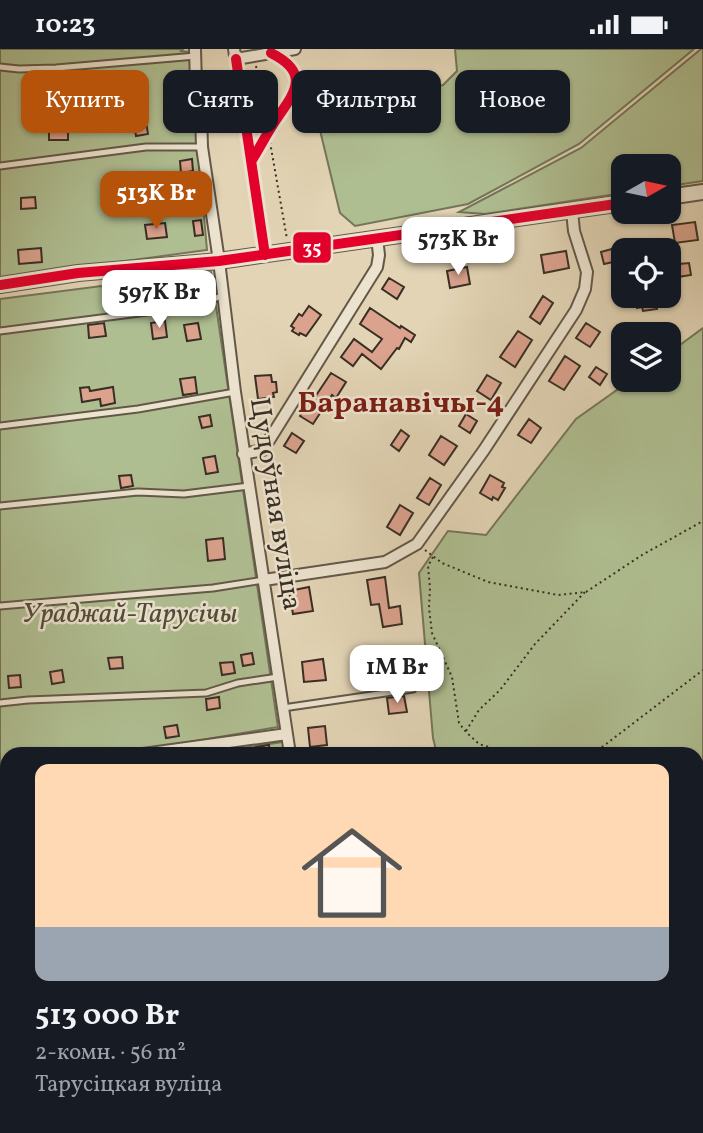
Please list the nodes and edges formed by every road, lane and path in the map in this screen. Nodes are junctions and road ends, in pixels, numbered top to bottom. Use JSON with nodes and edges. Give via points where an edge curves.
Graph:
{"nodes":[{"id":1,"x":295,"y":49,"type":"edge"},
{"id":2,"x":196,"y":53,"type":"edge"},
{"id":3,"x":271,"y":53,"type":"junction"},
{"id":4,"x":235,"y":54,"type":"edge"},
{"id":5,"x":254,"y":56,"type":"junction"},
{"id":6,"x":0,"y":67,"type":"edge"},
{"id":7,"x":257,"y":70,"type":"edge"},
{"id":8,"x":278,"y":117,"type":"edge"},
{"id":9,"x":267,"y":133,"type":"edge"},
{"id":10,"x":268,"y":133,"type":"edge"},
{"id":11,"x":202,"y":147,"type":"junction"},
{"id":12,"x":252,"y":160,"type":"junction"},
{"id":13,"x":0,"y":166,"type":"edge"},
{"id":14,"x":703,"y":192,"type":"edge"},
{"id":15,"x":681,"y":195,"type":"edge"},
{"id":16,"x":611,"y":205,"type":"edge"},
{"id":17,"x":572,"y":211,"type":"junction"},
{"id":18,"x":377,"y":238,"type":"junction"},
{"id":19,"x":289,"y":251,"type":"junction"},
{"id":20,"x":265,"y":255,"type":"junction"},
{"id":21,"x":219,"y":261,"type":"junction"},
{"id":22,"x":0,"y":285,"type":"edge"},
{"id":23,"x":223,"y":295,"type":"junction"},
{"id":24,"x":0,"y":331,"type":"edge"},
{"id":25,"x":235,"y":392,"type":"junction"},
{"id":26,"x":0,"y":426,"type":"edge"},
{"id":27,"x":243,"y":454,"type":"junction"},
{"id":28,"x":249,"y":486,"type":"junction"},
{"id":29,"x":0,"y":506,"type":"edge"},
{"id":30,"x":703,"y":521,"type":"edge"},
{"id":31,"x":417,"y":544,"type":"junction"},
{"id":32,"x":433,"y":557,"type":"junction"},
{"id":33,"x":264,"y":580,"type":"junction"},
{"id":34,"x":586,"y":592,"type":"junction"},
{"id":35,"x":0,"y":606,"type":"edge"},
{"id":36,"x":703,"y":670,"type":"edge"},
{"id":37,"x":278,"y":677,"type":"junction"},
{"id":38,"x":413,"y":689,"type":"dead end"},
{"id":39,"x":0,"y":703,"type":"edge"},
{"id":40,"x":283,"y":708,"type":"junction"},
{"id":41,"x":466,"y":732,"type":"junction"},
{"id":42,"x":286,"y":734,"type":"junction"},
{"id":43,"x":193,"y":747,"type":"edge"},
{"id":44,"x":288,"y":747,"type":"edge"},
{"id":45,"x":489,"y":747,"type":"edge"},
{"id":46,"x":602,"y":747,"type":"edge"}],
"edges":[{"from":1,"to":3,"type":"street"},
{"from":2,"to":6,"type":"lane","via":[[56,68]]},
{"from":2,"to":11,"type":"street","name":"Цудоўная вуліца"},
{"from":3,"to":5,"type":"street"},
{"from":3,"to":8,"type":"lane","via":[[290,65],[296,85]]},
{"from":4,"to":5,"type":"street"},
{"from":4,"to":12,"type":"street"},
{"from":5,"to":7,"type":"path"},
{"from":9,"to":12,"type":"lane"},
{"from":10,"to":19,"type":"path"},
{"from":11,"to":13,"type":"lane","via":[[146,147]]},
{"from":11,"to":21,"type":"street","name":"Цудоўная вуліца"},
{"from":12,"to":20,"type":"street"},
{"from":14,"to":15,"type":"street"},
{"from":16,"to":17,"type":"street"},
{"from":17,"to":18,"type":"street"},
{"from":17,"to":31,"type":"street","via":[[587,272],[576,310]]},
{"from":18,"to":19,"type":"street"},
{"from":18,"to":27,"type":"street","via":[[377,268],[263,450]]},
{"from":19,"to":20,"type":"street"},
{"from":20,"to":21,"type":"street"},
{"from":21,"to":22,"type":"street"},
{"from":21,"to":23,"type":"street","name":"Цудоўная вуліца"},
{"from":23,"to":24,"type":"lane","via":[[205,303]]},
{"from":23,"to":25,"type":"street","name":"Цудоўная вуліца"},
{"from":25,"to":26,"type":"lane"},
{"from":25,"to":27,"type":"street","name":"Цудоўная вуліца"},
{"from":27,"to":28,"type":"street","name":"Цудоўная вуліца"},
{"from":28,"to":29,"type":"lane"},
{"from":28,"to":33,"type":"street","name":"Цудоўная вуліца"},
{"from":30,"to":34,"type":"path"},
{"from":31,"to":32,"type":"path"},
{"from":31,"to":33,"type":"street","via":[[385,562]]},
{"from":32,"to":34,"type":"path","via":[[488,582],[558,595]]},
{"from":32,"to":41,"type":"path","via":[[428,566],[432,632],[452,677],[459,723]]},
{"from":33,"to":35,"type":"lane"},
{"from":33,"to":37,"type":"street","name":"Цудоўная вуліца"},
{"from":34,"to":41,"type":"path","via":[[479,710]]},
{"from":36,"to":46,"type":"path"},
{"from":37,"to":39,"type":"lane","via":[[206,693]]},
{"from":37,"to":40,"type":"street","name":"Цудоўная вуліца"},
{"from":38,"to":40,"type":"lane"},
{"from":40,"to":42,"type":"street","name":"Цудоўная вуліца"},
{"from":41,"to":45,"type":"path"},
{"from":42,"to":43,"type":"street"},
{"from":42,"to":44,"type":"street","name":"Цудоўная вуліца"}]}
